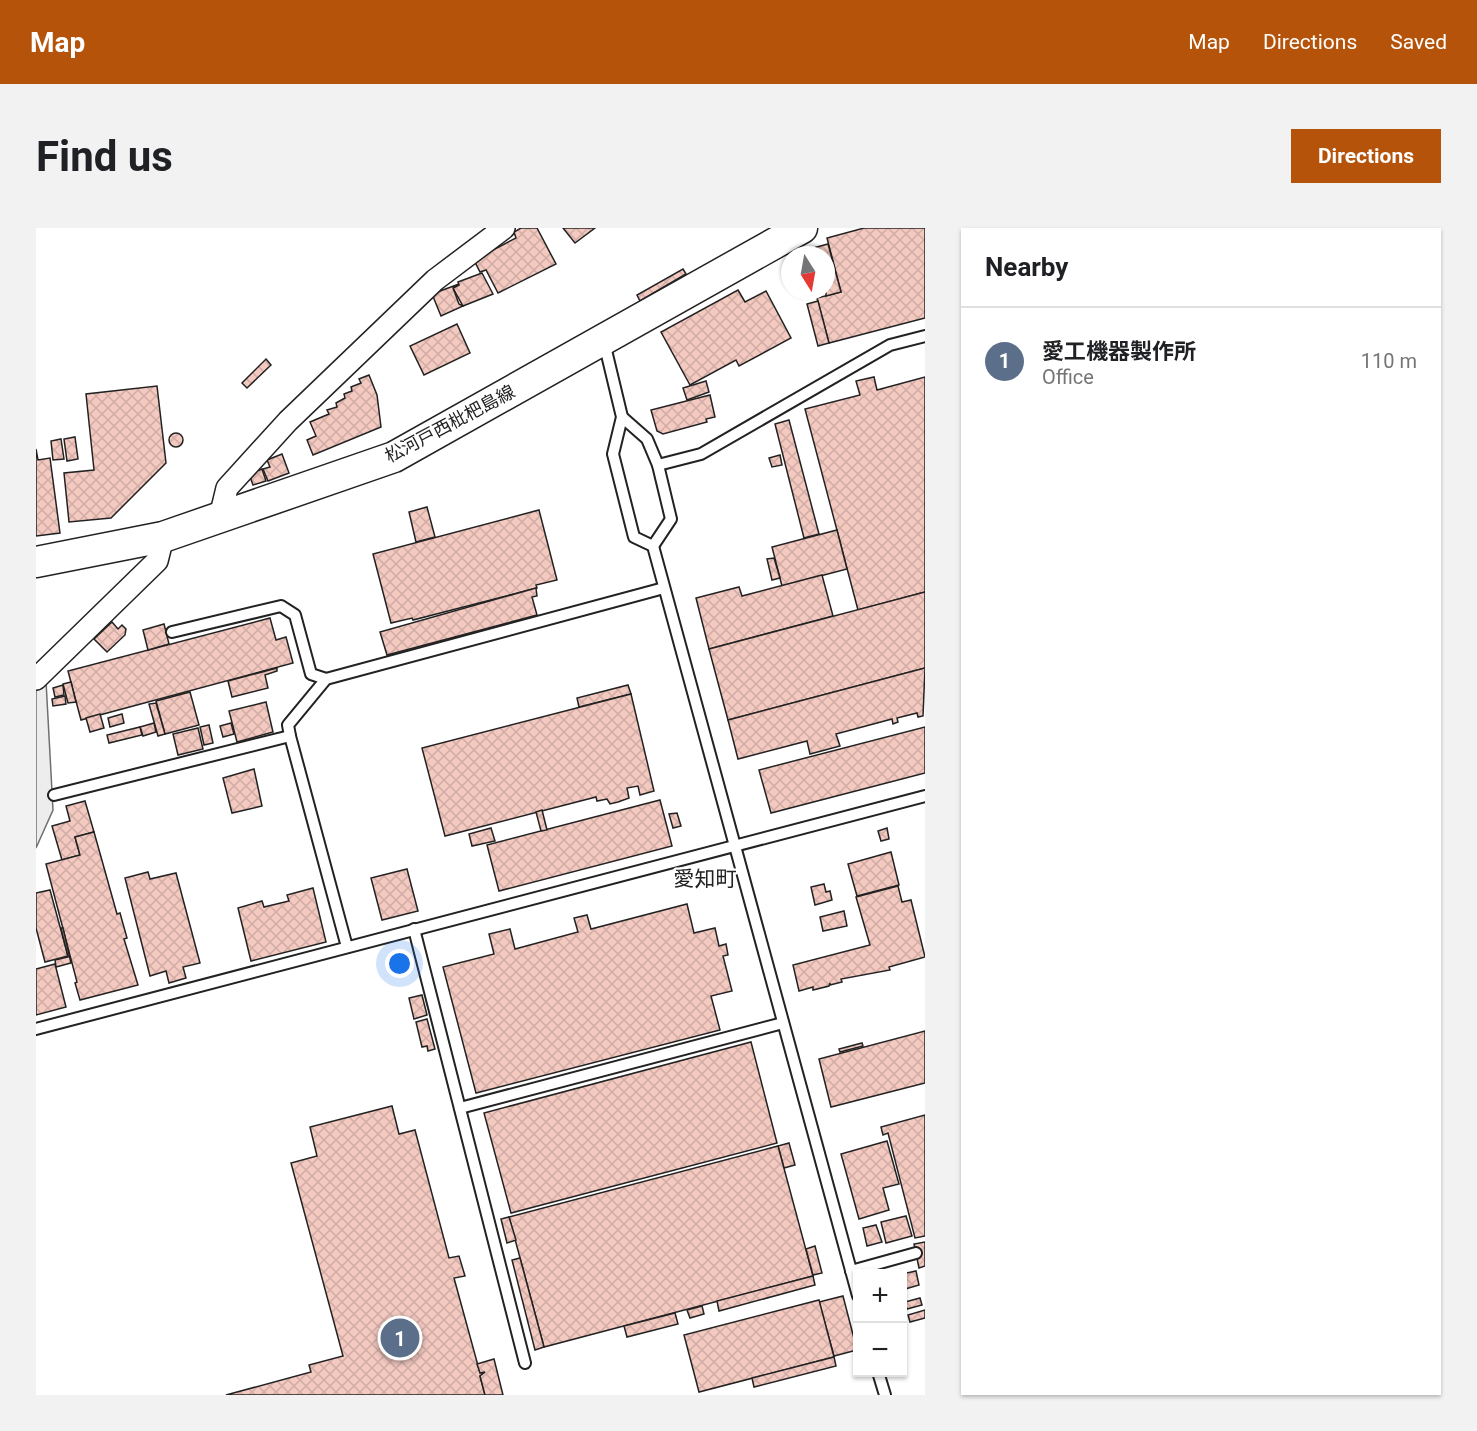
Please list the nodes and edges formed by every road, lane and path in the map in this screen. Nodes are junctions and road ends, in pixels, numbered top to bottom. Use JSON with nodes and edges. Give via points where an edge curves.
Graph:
{"nodes":[{"id":1,"x":504,"y":228,"type":"edge"},
{"id":2,"x":802,"y":228,"type":"edge"},
{"id":3,"x":925,"y":336,"type":"edge"},
{"id":4,"x":604,"y":340,"type":"junction"},
{"id":5,"x":622,"y":417,"type":"junction"},
{"id":6,"x":658,"y":465,"type":"junction"},
{"id":7,"x":220,"y":518,"type":"junction"},
{"id":8,"x":163,"y":537,"type":"junction"},
{"id":9,"x":653,"y":546,"type":"junction"},
{"id":10,"x":36,"y":562,"type":"edge"},
{"id":11,"x":664,"y":588,"type":"junction"},
{"id":12,"x":172,"y":632,"type":"dead end"},
{"id":13,"x":36,"y":679,"type":"edge"},
{"id":14,"x":326,"y":679,"type":"junction"},
{"id":15,"x":290,"y":736,"type":"junction"},
{"id":16,"x":54,"y":795,"type":"dead end"},
{"id":17,"x":925,"y":796,"type":"edge"},
{"id":18,"x":735,"y":845,"type":"junction"},
{"id":19,"x":414,"y":930,"type":"junction"},
{"id":20,"x":347,"y":947,"type":"junction"},
{"id":21,"x":783,"y":1023,"type":"junction"},
{"id":22,"x":36,"y":1029,"type":"edge"},
{"id":23,"x":460,"y":1108,"type":"junction"},
{"id":24,"x":916,"y":1253,"type":"dead end"},
{"id":25,"x":851,"y":1271,"type":"junction"},
{"id":26,"x":853,"y":1278,"type":"edge"},
{"id":27,"x":525,"y":1362,"type":"dead end"},
{"id":28,"x":880,"y":1377,"type":"edge"},
{"id":29,"x":885,"y":1395,"type":"edge"}],
"edges":[{"from":1,"to":7,"type":"street","via":[[435,280],[288,421],[227,488]]},
{"from":2,"to":4,"type":"main road","name":"松河戸西枇杷島線"},
{"from":3,"to":6,"type":"lane","via":[[890,345],[701,454]]},
{"from":4,"to":5,"type":"lane"},
{"from":4,"to":7,"type":"main road","name":"松河戸西枇杷島線","via":[[394,458]]},
{"from":5,"to":6,"type":"lane","via":[[647,439]]},
{"from":5,"to":9,"type":"lane","via":[[613,454],[634,537]]},
{"from":6,"to":9,"type":"lane","via":[[671,519]]},
{"from":7,"to":8,"type":"main road","name":"松河戸西枇杷島線"},
{"from":8,"to":10,"type":"main road","name":"松河戸西枇杷島線"},
{"from":8,"to":13,"type":"street","via":[[157,561]]},
{"from":9,"to":11,"type":"lane"},
{"from":11,"to":14,"type":"lane"},
{"from":11,"to":18,"type":"lane"},
{"from":12,"to":14,"type":"lane","via":[[281,606],[295,615],[311,674]]},
{"from":14,"to":15,"type":"lane","via":[[288,725]]},
{"from":15,"to":16,"type":"lane"},
{"from":15,"to":20,"type":"lane"},
{"from":17,"to":18,"type":"lane"},
{"from":18,"to":19,"type":"lane"},
{"from":18,"to":21,"type":"lane"},
{"from":19,"to":20,"type":"lane"},
{"from":19,"to":23,"type":"lane"},
{"from":20,"to":22,"type":"lane"},
{"from":21,"to":23,"type":"lane"},
{"from":21,"to":25,"type":"lane"},
{"from":23,"to":27,"type":"lane"},
{"from":24,"to":25,"type":"lane"},
{"from":25,"to":26,"type":"lane"},
{"from":28,"to":29,"type":"lane"}]}
